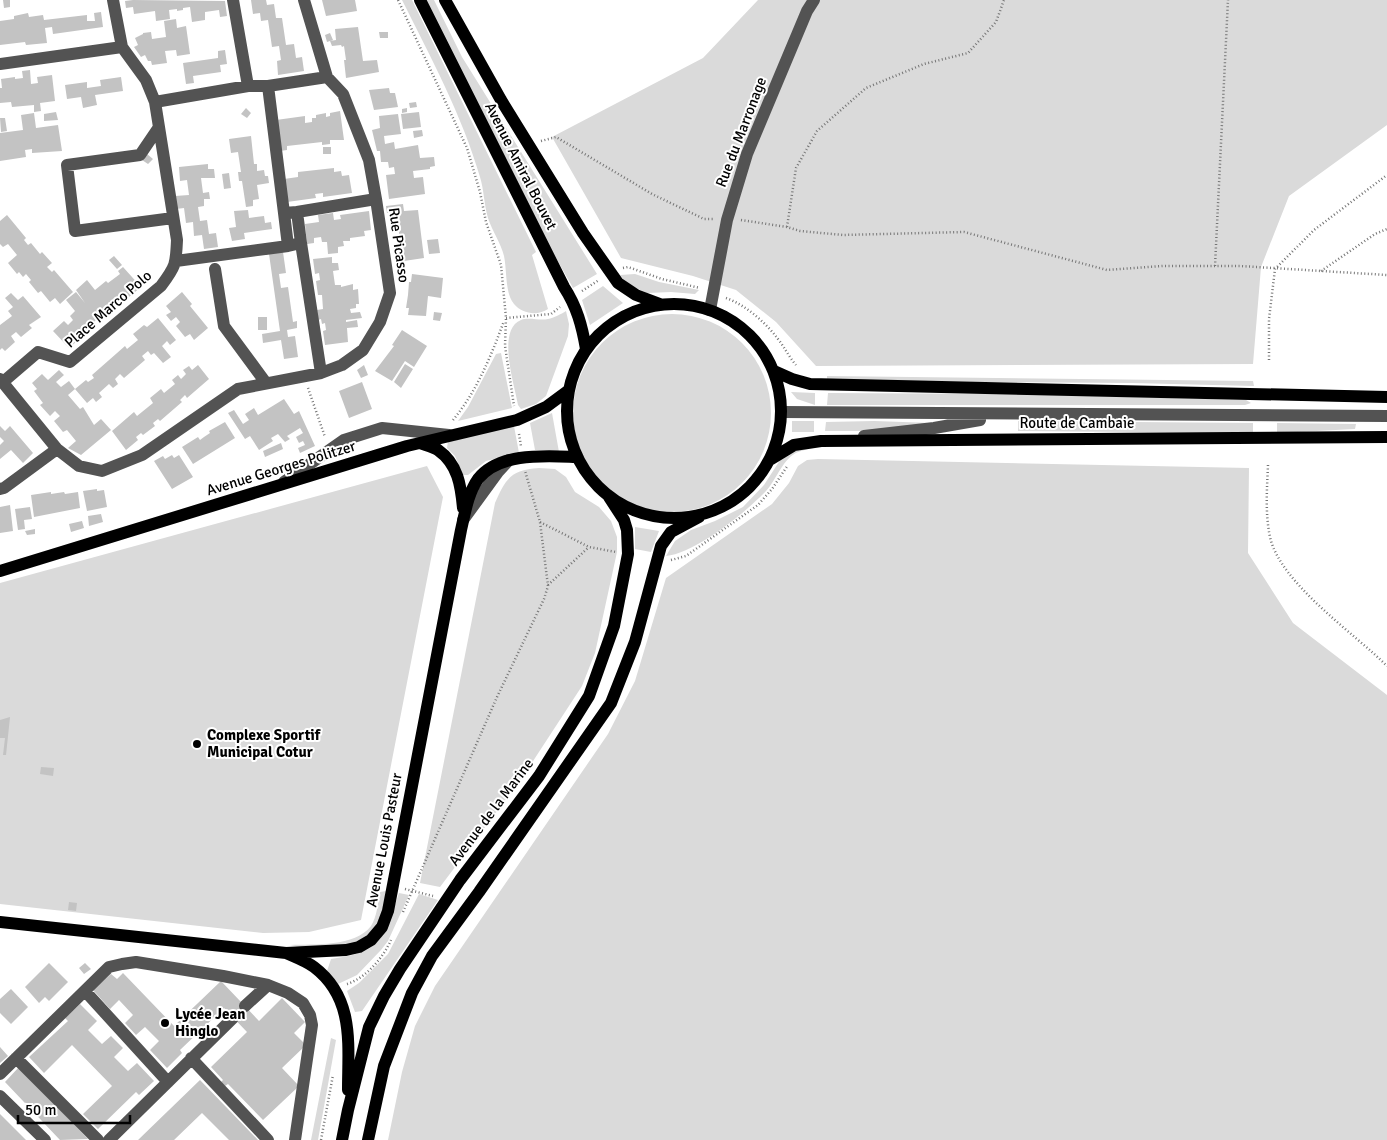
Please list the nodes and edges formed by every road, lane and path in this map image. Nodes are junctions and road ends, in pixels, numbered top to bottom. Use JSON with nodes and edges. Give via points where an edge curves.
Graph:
{"nodes":[{"id":1,"x":113,"y":0,"type":"edge"},
{"id":2,"x":233,"y":0,"type":"edge"},
{"id":3,"x":304,"y":0,"type":"edge"},
{"id":4,"x":398,"y":0,"type":"edge"},
{"id":5,"x":420,"y":0,"type":"edge"},
{"id":6,"x":445,"y":0,"type":"edge"},
{"id":7,"x":814,"y":0,"type":"edge"},
{"id":8,"x":1004,"y":0,"type":"edge"},
{"id":9,"x":1228,"y":0,"type":"edge"},
{"id":10,"x":122,"y":47,"type":"junction"},
{"id":11,"x":0,"y":64,"type":"edge"},
{"id":12,"x":328,"y":77,"type":"junction"},
{"id":13,"x":248,"y":86,"type":"junction"},
{"id":14,"x":268,"y":86,"type":"junction"},
{"id":15,"x":155,"y":102,"type":"junction"},
{"id":16,"x":159,"y":127,"type":"junction"},
{"id":17,"x":537,"y":142,"type":"dead end"},
{"id":18,"x":1387,"y":175,"type":"edge"},
{"id":19,"x":376,"y":200,"type":"junction"},
{"id":20,"x":297,"y":212,"type":"junction"},
{"id":21,"x":284,"y":213,"type":"junction"},
{"id":22,"x":173,"y":218,"type":"junction"},
{"id":23,"x":727,"y":220,"type":"junction"},
{"id":24,"x":787,"y":227,"type":"junction"},
{"id":25,"x":1387,"y":228,"type":"edge"},
{"id":26,"x":301,"y":243,"type":"junction"},
{"id":27,"x":288,"y":246,"type":"junction"},
{"id":28,"x":176,"y":261,"type":"junction"},
{"id":29,"x":1215,"y":266,"type":"junction"},
{"id":30,"x":216,"y":269,"type":"dead end"},
{"id":31,"x":1275,"y":269,"type":"junction"},
{"id":32,"x":1321,"y":271,"type":"junction"},
{"id":33,"x":611,"y":272,"type":"junction"},
{"id":34,"x":1387,"y":275,"type":"edge"},
{"id":35,"x":702,"y":289,"type":"dead end"},
{"id":36,"x":571,"y":298,"type":"junction"},
{"id":37,"x":736,"y":301,"type":"dead end"},
{"id":38,"x":660,"y":304,"type":"junction"},
{"id":39,"x":710,"y":310,"type":"junction"},
{"id":40,"x":506,"y":318,"type":"junction"},
{"id":41,"x":586,"y":349,"type":"junction"},
{"id":42,"x":1270,"y":360,"type":"dead end"},
{"id":43,"x":798,"y":368,"type":"dead end"},
{"id":44,"x":774,"y":371,"type":"junction"},
{"id":45,"x":320,"y":372,"type":"junction"},
{"id":46,"x":303,"y":376,"type":"junction"},
{"id":47,"x":1,"y":381,"type":"edge"},
{"id":48,"x":266,"y":383,"type":"junction"},
{"id":49,"x":569,"y":390,"type":"junction"},
{"id":50,"x":1387,"y":397,"type":"edge"},
{"id":51,"x":782,"y":412,"type":"junction"},
{"id":52,"x":1010,"y":414,"type":"junction"},
{"id":53,"x":1387,"y":416,"type":"edge"},
{"id":54,"x":516,"y":420,"type":"junction"},
{"id":55,"x":452,"y":435,"type":"junction"},
{"id":56,"x":1387,"y":437,"type":"edge"},
{"id":57,"x":822,"y":441,"type":"junction"},
{"id":58,"x":420,"y":443,"type":"junction"},
{"id":59,"x":57,"y":449,"type":"junction"},
{"id":60,"x":330,"y":450,"type":"junction"},
{"id":61,"x":576,"y":457,"type":"junction"},
{"id":62,"x":522,"y":458,"type":"junction"},
{"id":63,"x":771,"y":459,"type":"junction"},
{"id":64,"x":792,"y":459,"type":"dead end"},
{"id":65,"x":1268,"y":464,"type":"dead end"},
{"id":66,"x":280,"y":485,"type":"junction"},
{"id":67,"x":0,"y":489,"type":"edge"},
{"id":68,"x":609,"y":497,"type":"junction"},
{"id":69,"x":699,"y":517,"type":"junction"},
{"id":70,"x":463,"y":520,"type":"junction"},
{"id":71,"x":540,"y":522,"type":"junction"},
{"id":72,"x":589,"y":547,"type":"junction"},
{"id":73,"x":617,"y":552,"type":"dead end"},
{"id":74,"x":666,"y":561,"type":"dead end"},
{"id":75,"x":0,"y":571,"type":"edge"},
{"id":76,"x":548,"y":586,"type":"junction"},
{"id":77,"x":1387,"y":666,"type":"edge"},
{"id":78,"x":392,"y":887,"type":"junction"},
{"id":79,"x":413,"y":890,"type":"junction"},
{"id":80,"x":447,"y":899,"type":"junction"},
{"id":81,"x":401,"y":917,"type":"dead end"},
{"id":82,"x":0,"y":922,"type":"edge"},
{"id":83,"x":393,"y":936,"type":"dead end"},
{"id":84,"x":286,"y":953,"type":"junction"},
{"id":85,"x":268,"y":985,"type":"junction"},
{"id":86,"x":343,"y":986,"type":"dead end"},
{"id":87,"x":85,"y":991,"type":"junction"},
{"id":88,"x":245,"y":1006,"type":"dead end"},
{"id":89,"x":233,"y":1018,"type":"dead end"},
{"id":90,"x":16,"y":1058,"type":"junction"},
{"id":91,"x":191,"y":1058,"type":"junction"},
{"id":92,"x":334,"y":1073,"type":"dead end"},
{"id":93,"x":0,"y":1074,"type":"edge"},
{"id":94,"x":168,"y":1082,"type":"junction"},
{"id":95,"x":0,"y":1096,"type":"edge"},
{"id":96,"x":348,"y":1110,"type":"junction"},
{"id":97,"x":45,"y":1140,"type":"edge"},
{"id":98,"x":98,"y":1140,"type":"edge"},
{"id":99,"x":109,"y":1140,"type":"edge"},
{"id":100,"x":268,"y":1140,"type":"edge"},
{"id":101,"x":295,"y":1140,"type":"edge"},
{"id":102,"x":321,"y":1140,"type":"edge"},
{"id":103,"x":342,"y":1140,"type":"edge"},
{"id":104,"x":368,"y":1140,"type":"edge"}],
"edges":[{"from":1,"to":10,"type":"street"},
{"from":2,"to":13,"type":"street"},
{"from":3,"to":12,"type":"street"},
{"from":4,"to":40,"type":"path","via":[[467,148],[500,265]]},
{"from":5,"to":36,"type":"main road","name":"Avenue Amiral Bouvet"},
{"from":6,"to":33,"type":"main road","name":"Avenue Amiral Bouvet","via":[[501,100],[583,233]]},
{"from":7,"to":23,"type":"street","name":"Rue du Marronage","via":[[746,154]]},
{"from":8,"to":24,"type":"path","via":[[996,22],[968,53],[924,64],[866,88],[817,131],[796,168]]},
{"from":9,"to":29,"type":"path"},
{"from":10,"to":11,"type":"street"},
{"from":10,"to":15,"type":"street","via":[[146,80]]},
{"from":12,"to":14,"type":"street"},
{"from":12,"to":19,"type":"street","name":"Rue Picasso","via":[[343,94],[369,160]]},
{"from":13,"to":14,"type":"street"},
{"from":13,"to":15,"type":"street"},
{"from":14,"to":21,"type":"street"},
{"from":15,"to":16,"type":"street"},
{"from":16,"to":22,"type":"street"},
{"from":16,"to":22,"type":"street","via":[[140,155],[67,165],[75,231]]},
{"from":17,"to":23,"type":"path","via":[[556,137],[652,194],[704,219]]},
{"from":18,"to":31,"type":"path","via":[[1314,230]]},
{"from":19,"to":20,"type":"street"},
{"from":19,"to":45,"type":"street","name":"Rue Picasso","via":[[390,293],[380,322],[364,350],[342,365]]},
{"from":20,"to":21,"type":"street"},
{"from":20,"to":26,"type":"street"},
{"from":21,"to":27,"type":"street"},
{"from":22,"to":28,"type":"street"},
{"from":23,"to":24,"type":"path"},
{"from":23,"to":39,"type":"street","name":"Rue du Marronage"},
{"from":24,"to":29,"type":"path","via":[[843,235],[964,232],[1107,270]]},
{"from":25,"to":32,"type":"path"},
{"from":26,"to":27,"type":"street"},
{"from":26,"to":45,"type":"street"},
{"from":27,"to":28,"type":"street"},
{"from":28,"to":47,"type":"street","name":"Place Marco Polo","via":[[161,286],[70,362],[38,352]]},
{"from":29,"to":31,"type":"path"},
{"from":30,"to":48,"type":"street","via":[[224,326]]},
{"from":31,"to":32,"type":"path"},
{"from":31,"to":42,"type":"path","via":[[1269,318]]},
{"from":32,"to":34,"type":"path"},
{"from":33,"to":35,"type":"path","via":[[628,267]]},
{"from":33,"to":36,"type":"path"},
{"from":33,"to":38,"type":"main road","name":"Avenue Amiral Bouvet","via":[[618,283],[636,295]]},
{"from":36,"to":40,"type":"path","via":[[550,314]]},
{"from":36,"to":41,"type":"main road","name":"Avenue Amiral Bouvet"},
{"from":37,"to":43,"type":"path","via":[[757,317]]},
{"from":38,"to":39,"type":"main road","via":[[685,304]]},
{"from":38,"to":41,"type":"main road","via":[[642,308],[611,324]]},
{"from":39,"to":44,"type":"main road","via":[[737,324],[759,345]]},
{"from":40,"to":54,"type":"path","via":[[505,346]]},
{"from":41,"to":49,"type":"main road","via":[[575,369]]},
{"from":44,"to":50,"type":"main road","via":[[810,384]]},
{"from":44,"to":51,"type":"main road"},
{"from":45,"to":46,"type":"street","name":"Rue Picasso"},
{"from":46,"to":48,"type":"street","name":"Rue Picasso"},
{"from":46,"to":60,"type":"path"},
{"from":47,"to":59,"type":"street","name":"Rue Picasso"},
{"from":48,"to":59,"type":"street","name":"Rue Picasso","via":[[238,389],[142,455],[102,471],[79,466]]},
{"from":49,"to":54,"type":"main road","name":"Avenue Georges Politzer","via":[[546,406]]},
{"from":49,"to":61,"type":"main road","via":[[566,413]]},
{"from":51,"to":52,"type":"street"},
{"from":51,"to":63,"type":"main road","via":[[779,436]]},
{"from":52,"to":53,"type":"street"},
{"from":52,"to":57,"type":"street","via":[[934,428]]},
{"from":54,"to":55,"type":"main road","name":"Avenue Georges Politzer"},
{"from":54,"to":62,"type":"path"},
{"from":55,"to":58,"type":"main road","name":"Avenue Georges Politzer"},
{"from":55,"to":60,"type":"street","via":[[382,428],[344,440]]},
{"from":56,"to":57,"type":"main road","name":"Route de Cambaie"},
{"from":57,"to":63,"type":"main road","name":"Route de Cambaie","via":[[794,445]]},
{"from":58,"to":66,"type":"main road","name":"Avenue Georges Politzer"},
{"from":58,"to":70,"type":"main road","via":[[438,450],[453,466],[461,484]]},
{"from":59,"to":67,"type":"street"},
{"from":60,"to":66,"type":"street"},
{"from":61,"to":62,"type":"main road","name":"Avenue Louis Pasteur"},
{"from":61,"to":68,"type":"main road","via":[[590,479]]},
{"from":62,"to":70,"type":"main road","name":"Avenue Louis Pasteur","via":[[509,460],[486,471],[470,494]]},
{"from":62,"to":71,"type":"path"},
{"from":63,"to":69,"type":"main road","via":[[753,485],[735,500]]},
{"from":64,"to":74,"type":"path","via":[[753,510],[686,556]]},
{"from":65,"to":77,"type":"path","via":[[1267,515],[1271,540],[1285,569],[1307,595]]},
{"from":66,"to":75,"type":"main road","name":"Avenue Georges Politzer"},
{"from":68,"to":69,"type":"main road","via":[[637,513],[668,519]]},
{"from":68,"to":80,"type":"main road","name":"Avenue de la Marine","via":[[624,520],[628,554],[614,626],[590,696],[539,776]]},
{"from":69,"to":104,"type":"main road","via":[[671,532],[661,546],[635,642],[611,703],[432,956],[412,992],[384,1066]]},
{"from":70,"to":78,"type":"main road","name":"Avenue Louis Pasteur"},
{"from":71,"to":72,"type":"path"},
{"from":71,"to":76,"type":"path"},
{"from":72,"to":73,"type":"path"},
{"from":72,"to":76,"type":"path"},
{"from":76,"to":79,"type":"path"},
{"from":78,"to":79,"type":"path"},
{"from":78,"to":84,"type":"main road","name":"Avenue Louis Pasteur","via":[[382,927],[371,940],[346,950]]},
{"from":79,"to":80,"type":"path"},
{"from":79,"to":81,"type":"path"},
{"from":80,"to":96,"type":"main road","name":"Avenue de la Marine","via":[[400,969],[369,1027]]},
{"from":82,"to":84,"type":"main road","name":"Avenue Louis Pasteur"},
{"from":83,"to":86,"type":"path","via":[[385,954],[358,981]]},
{"from":84,"to":96,"type":"main road","via":[[314,967],[335,990],[345,1012]]},
{"from":85,"to":87,"type":"street","via":[[136,962],[109,967]]},
{"from":85,"to":88,"type":"street"},
{"from":85,"to":101,"type":"street","via":[[303,1003],[312,1025]]},
{"from":87,"to":90,"type":"street"},
{"from":87,"to":94,"type":"street"},
{"from":89,"to":91,"type":"street"},
{"from":90,"to":93,"type":"street"},
{"from":90,"to":98,"type":"street"},
{"from":91,"to":94,"type":"street"},
{"from":91,"to":100,"type":"street"},
{"from":92,"to":102,"type":"path"},
{"from":94,"to":99,"type":"street"},
{"from":95,"to":97,"type":"street"},
{"from":96,"to":103,"type":"main road","name":"Avenue de la Marine"}]}
